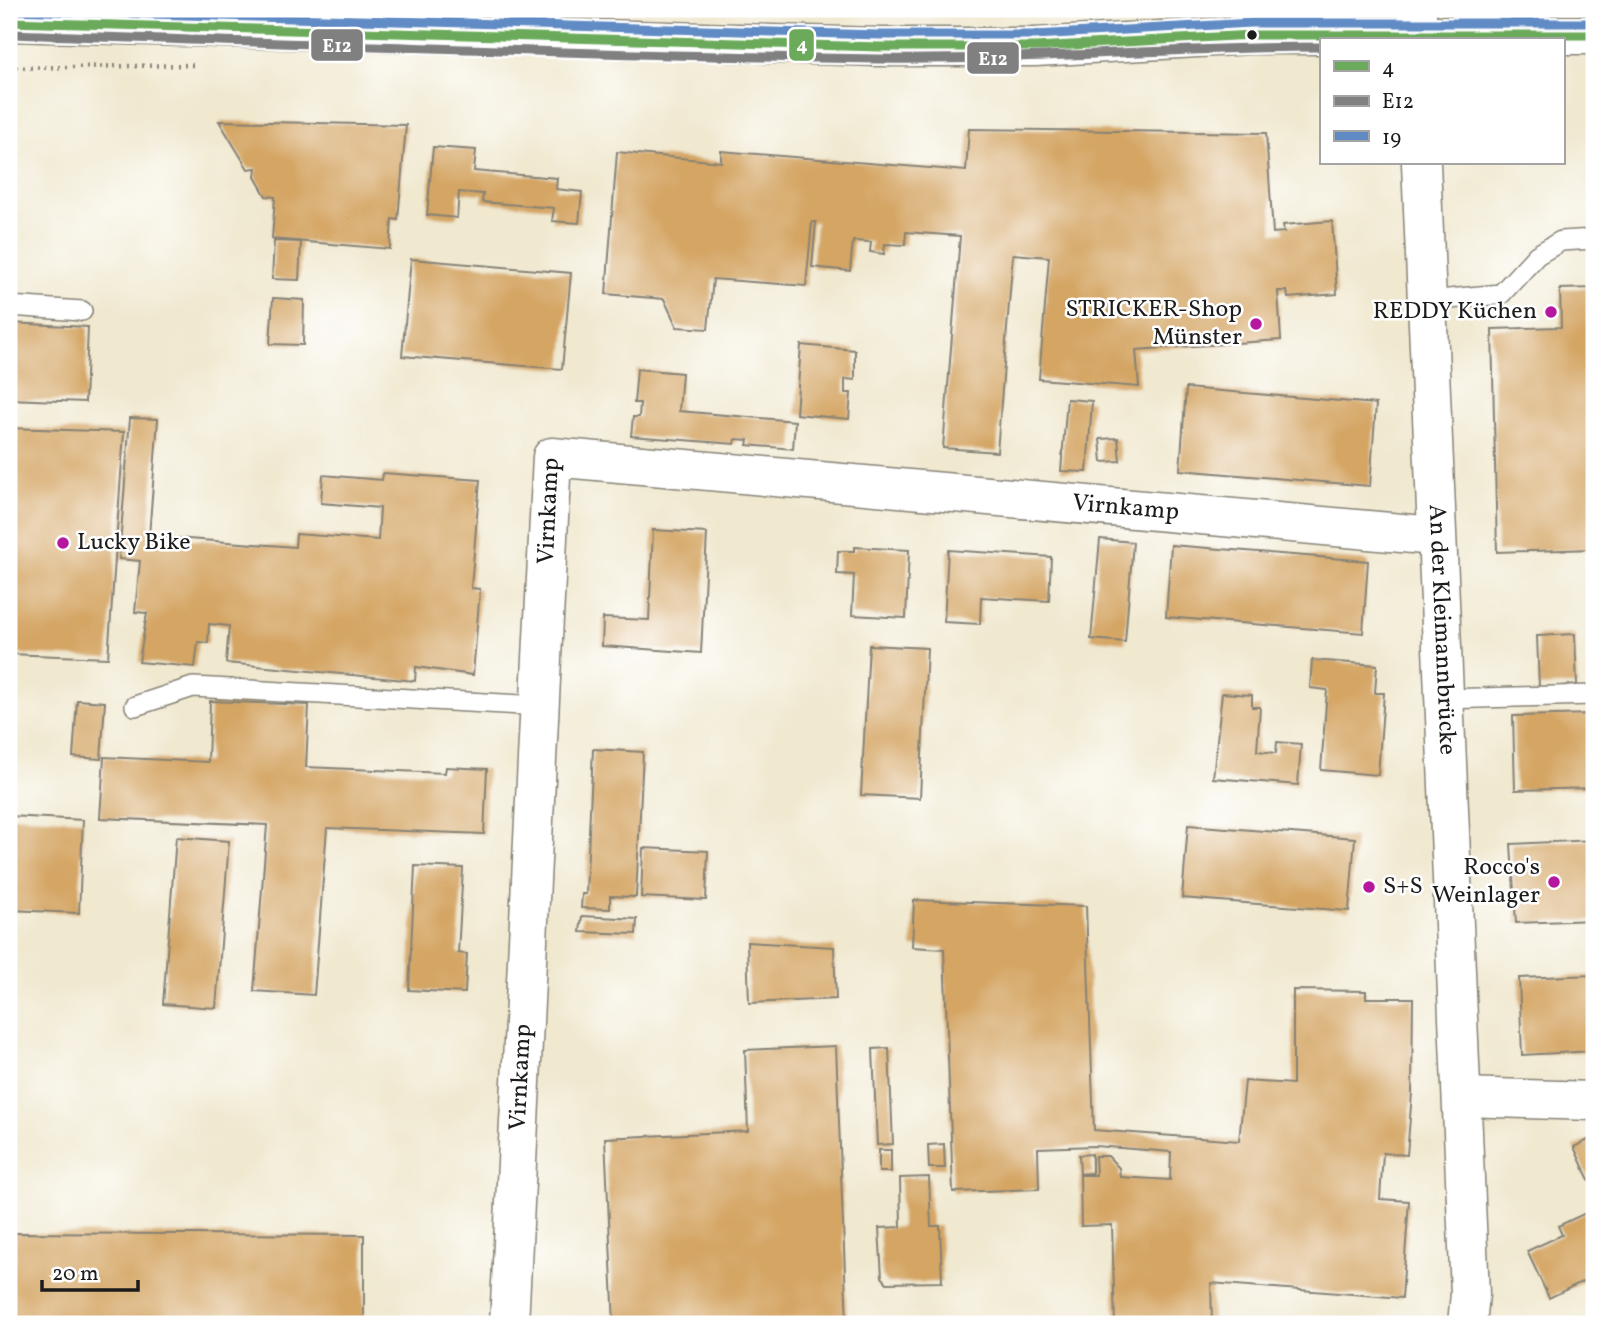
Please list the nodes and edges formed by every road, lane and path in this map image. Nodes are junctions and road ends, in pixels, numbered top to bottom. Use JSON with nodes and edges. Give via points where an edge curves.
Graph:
{"nodes":[{"id":1,"x":9,"y":22,"type":"edge"},
{"id":2,"x":1417,"y":27,"type":"edge"},
{"id":3,"x":1594,"y":35,"type":"edge"},
{"id":4,"x":1421,"y":164,"type":"edge"},
{"id":5,"x":1594,"y":239,"type":"edge"},
{"id":6,"x":1427,"y":301,"type":"junction"},
{"id":7,"x":9,"y":306,"type":"edge"},
{"id":8,"x":82,"y":311,"type":"dead end"},
{"id":9,"x":1435,"y":536,"type":"junction"},
{"id":10,"x":1594,"y":695,"type":"edge"},
{"id":11,"x":1443,"y":699,"type":"junction"},
{"id":12,"x":135,"y":706,"type":"dead end"},
{"id":13,"x":540,"y":706,"type":"junction"},
{"id":14,"x":1462,"y":1097,"type":"junction"},
{"id":15,"x":1594,"y":1101,"type":"edge"},
{"id":16,"x":509,"y":1324,"type":"edge"},
{"id":17,"x":1467,"y":1324,"type":"edge"}],
"edges":[{"from":1,"to":2,"type":"street","via":[[880,47],[1035,47]]},
{"from":2,"to":3,"type":"street"},
{"from":4,"to":6,"type":"street","name":"An der Kleimannbrücke"},
{"from":5,"to":6,"type":"lane","via":[[1561,241],[1537,255],[1501,294]]},
{"from":6,"to":9,"type":"street","name":"An der Kleimannbrücke"},
{"from":7,"to":8,"type":"lane"},
{"from":9,"to":11,"type":"street","name":"An der Kleimannbrücke"},
{"from":9,"to":13,"type":"street","name":"Virnkamp","via":[[552,457]]},
{"from":10,"to":11,"type":"lane"},
{"from":11,"to":14,"type":"street","name":"An der Kleimannbrücke"},
{"from":12,"to":13,"type":"lane","via":[[192,687]]},
{"from":13,"to":16,"type":"street","name":"Virnkamp"},
{"from":14,"to":15,"type":"street"},
{"from":14,"to":17,"type":"street","name":"An der Kleimannbrücke","via":[[1470,1294]]}]}
